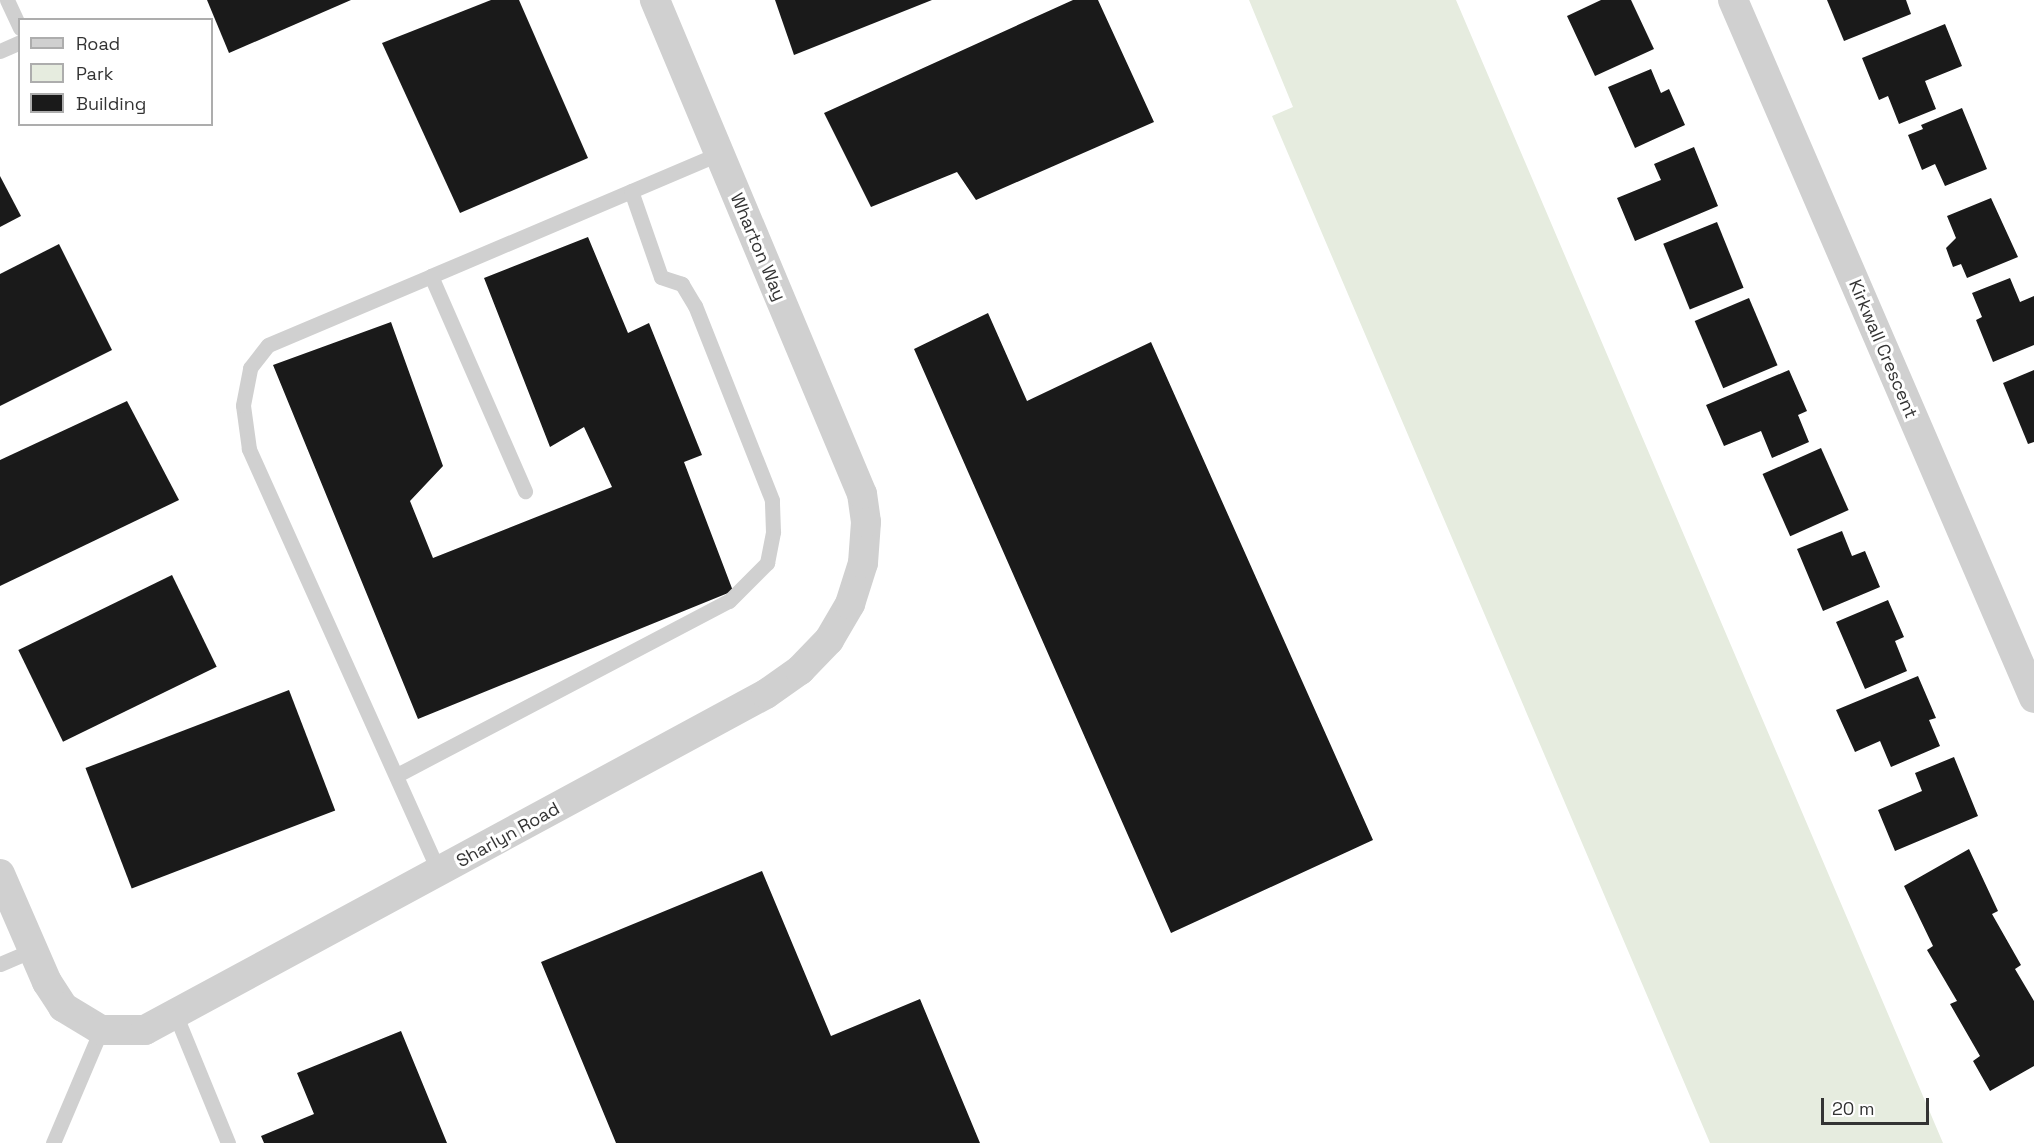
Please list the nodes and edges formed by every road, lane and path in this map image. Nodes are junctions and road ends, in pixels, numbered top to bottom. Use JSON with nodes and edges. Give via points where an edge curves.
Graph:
{"nodes":[{"id":1,"x":7,"y":0,"type":"edge"},
{"id":2,"x":655,"y":0,"type":"edge"},
{"id":3,"x":1733,"y":0,"type":"edge"},
{"id":4,"x":18,"y":24,"type":"edge"},
{"id":5,"x":18,"y":43,"type":"edge"},
{"id":6,"x":0,"y":51,"type":"edge"},
{"id":7,"x":719,"y":154,"type":"junction"},
{"id":8,"x":631,"y":191,"type":"junction"},
{"id":9,"x":431,"y":276,"type":"junction"},
{"id":10,"x":525,"y":491,"type":"dead end"},
{"id":11,"x":862,"y":494,"type":"joint"},
{"id":12,"x":2034,"y":698,"type":"edge"},
{"id":13,"x":397,"y":775,"type":"junction"},
{"id":14,"x":440,"y":872,"type":"junction"},
{"id":15,"x":0,"y":874,"type":"edge"},
{"id":16,"x":33,"y":950,"type":"junction"},
{"id":17,"x":0,"y":964,"type":"edge"},
{"id":18,"x":176,"y":1016,"type":"junction"},
{"id":19,"x":101,"y":1030,"type":"junction"},
{"id":20,"x":52,"y":1143,"type":"edge"},
{"id":21,"x":228,"y":1143,"type":"edge"}],
"edges":[{"from":1,"to":4,"type":"lane"},
{"from":2,"to":7,"type":"street","name":"Wharton Way"},
{"from":3,"to":12,"type":"street","name":"Kirkwall Crescent"},
{"from":5,"to":6,"type":"lane"},
{"from":7,"to":8,"type":"lane"},
{"from":7,"to":11,"type":"street","name":"Wharton Way"},
{"from":8,"to":9,"type":"lane"},
{"from":8,"to":13,"type":"lane","via":[[661,277],[682,284],[695,306],[772,500],[773,532],[767,562],[729,602]]},
{"from":9,"to":10,"type":"lane"},
{"from":9,"to":13,"type":"lane","via":[[268,345],[250,368],[243,405],[249,449]]},
{"from":11,"to":14,"type":"street","name":"Sharlyn Road","via":[[867,522],[858,584],[835,631],[800,670],[766,694]]},
{"from":13,"to":14,"type":"lane"},
{"from":14,"to":18,"type":"street","name":"Sharlyn Road"},
{"from":15,"to":16,"type":"street","name":"Sharlyn Road"},
{"from":16,"to":17,"type":"lane"},
{"from":16,"to":19,"type":"street","name":"Sharlyn Road","via":[[47,982],[74,1017]]},
{"from":18,"to":19,"type":"street","name":"Sharlyn Road","via":[[145,1030]]},
{"from":18,"to":21,"type":"lane"},
{"from":19,"to":20,"type":"lane"}]}
